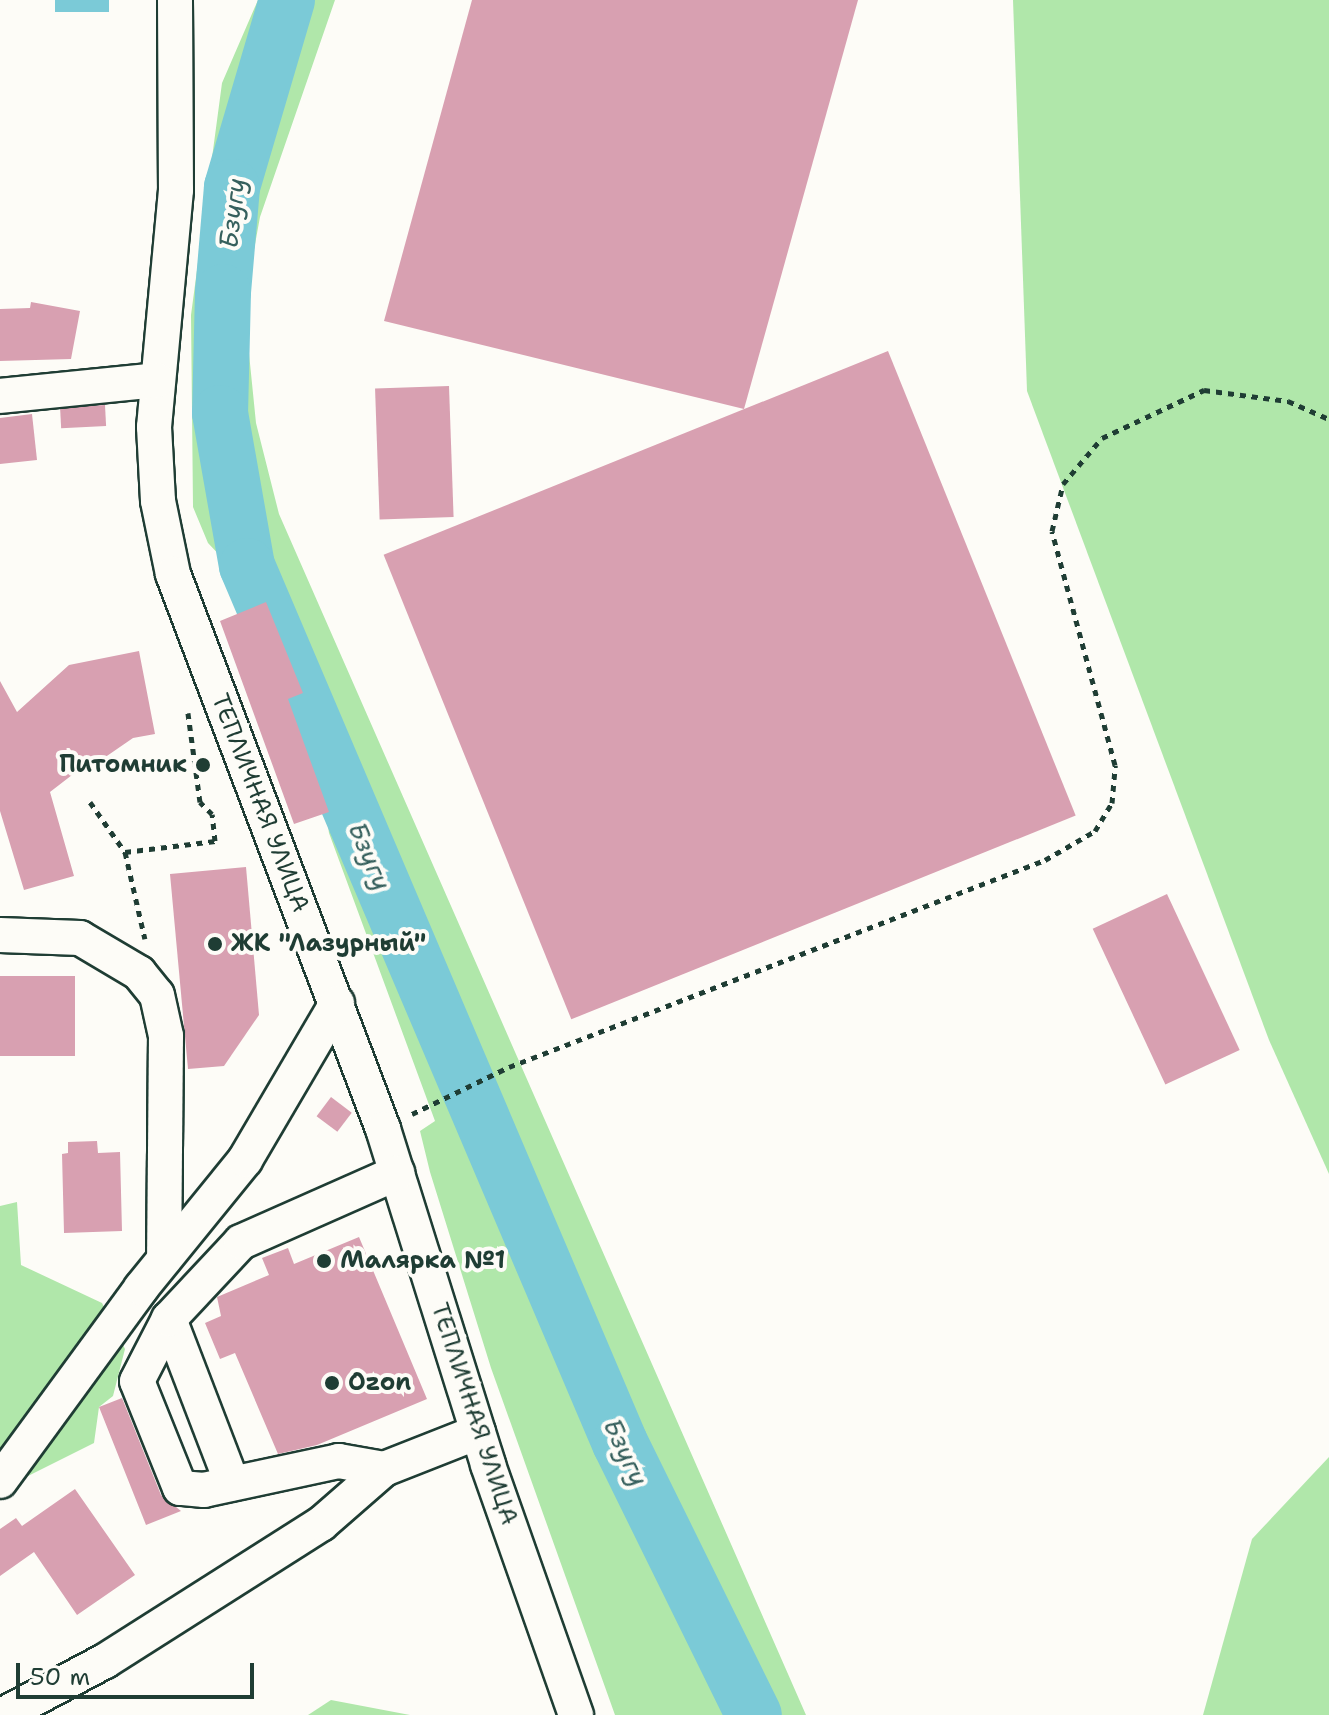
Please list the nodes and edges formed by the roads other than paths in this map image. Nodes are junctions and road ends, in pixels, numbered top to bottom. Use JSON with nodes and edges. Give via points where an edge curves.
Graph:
{"nodes":[{"id":1,"x":175,"y":0,"type":"edge"},
{"id":2,"x":157,"y":380,"type":"junction"},
{"id":3,"x":0,"y":396,"type":"edge"},
{"id":4,"x":0,"y":935,"type":"edge"},
{"id":5,"x":337,"y":1003,"type":"junction"},
{"id":6,"x":397,"y":1173,"type":"junction"},
{"id":7,"x":164,"y":1259,"type":"junction"},
{"id":8,"x":169,"y":1319,"type":"junction"},
{"id":9,"x":478,"y":1432,"type":"junction"},
{"id":10,"x":384,"y":1469,"type":"junction"},
{"id":11,"x":0,"y":1481,"type":"edge"},
{"id":12,"x":232,"y":1483,"type":"junction"},
{"id":13,"x":3,"y":1715,"type":"edge"},
{"id":14,"x":576,"y":1715,"type":"edge"}],
"edges":[{"from":1,"to":2,"type":"street","name":"ТЕПЛИЧНАЯ УЛИЦА","via":[[176,190]]},
{"from":2,"to":3,"type":"street"},
{"from":2,"to":5,"type":"street","name":"ТЕПЛИЧНАЯ УЛИЦА","via":[[158,501],[173,574]]},
{"from":4,"to":7,"type":"street","via":[[80,938],[128,965],[157,995],[166,1036]]},
{"from":5,"to":6,"type":"street","name":"ТЕПЛИЧНАЯ УЛИЦА"},
{"from":5,"to":7,"type":"street","via":[[245,1160]]},
{"from":6,"to":8,"type":"street","via":[[241,1242]]},
{"from":6,"to":9,"type":"street","name":"ТЕПЛИЧНАЯ УЛИЦА"},
{"from":7,"to":11,"type":"street"},
{"from":8,"to":12,"type":"street"},
{"from":8,"to":12,"type":"street","via":[[140,1366],[139,1396],[180,1488]]},
{"from":9,"to":10,"type":"street"},
{"from":9,"to":14,"type":"street","name":"ТЕПЛИЧНАЯ УЛИЦА"},
{"from":10,"to":12,"type":"street","via":[[339,1461]]},
{"from":10,"to":13,"type":"street","via":[[321,1524],[105,1661]]}]}
